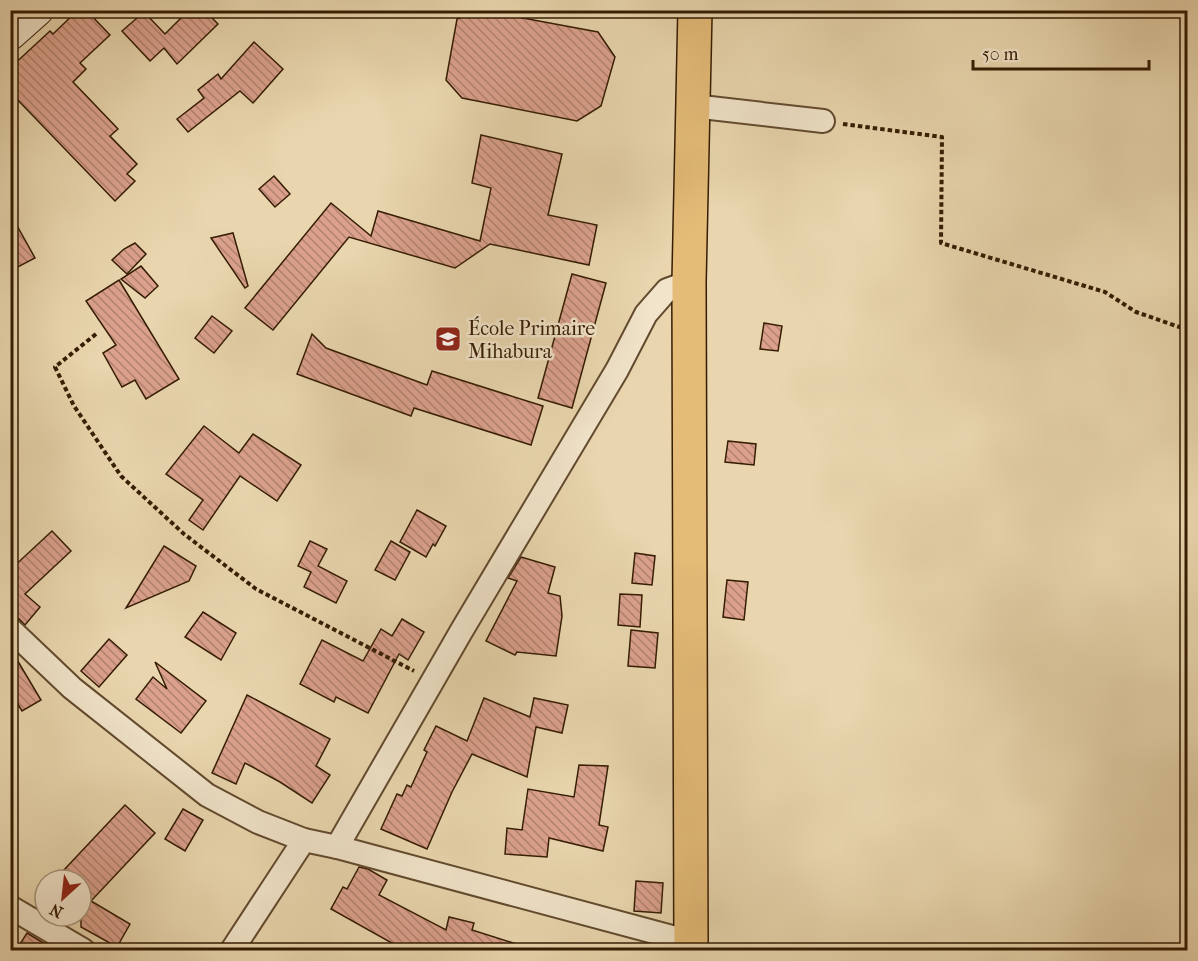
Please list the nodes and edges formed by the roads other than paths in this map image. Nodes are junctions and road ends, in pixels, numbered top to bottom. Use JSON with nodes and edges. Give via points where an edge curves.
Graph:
{"nodes":[{"id":1,"x":37,"y":10,"type":"edge"},
{"id":2,"x":695,"y":10,"type":"edge"},
{"id":3,"x":10,"y":34,"type":"edge"},
{"id":4,"x":693,"y":106,"type":"junction"},
{"id":5,"x":823,"y":121,"type":"road end"},
{"id":6,"x":689,"y":282,"type":"junction"},
{"id":7,"x":10,"y":629,"type":"edge"},
{"id":8,"x":304,"y":840,"type":"junction"},
{"id":9,"x":338,"y":847,"type":"junction"},
{"id":10,"x":10,"y":907,"type":"edge"},
{"id":11,"x":691,"y":946,"type":"edge"},
{"id":12,"x":83,"y":951,"type":"edge"},
{"id":13,"x":232,"y":951,"type":"edge"}],
"edges":[{"from":1,"to":3,"type":"main road"},
{"from":2,"to":4,"type":"highway"},
{"from":4,"to":5,"type":"street"},
{"from":4,"to":6,"type":"highway"},
{"from":6,"to":9,"type":"street","via":[[667,290],[646,314],[618,370]]},
{"from":6,"to":11,"type":"highway"},
{"from":7,"to":8,"type":"street","via":[[72,688],[207,795],[258,822]]},
{"from":8,"to":9,"type":"street"},
{"from":8,"to":13,"type":"street"},
{"from":9,"to":11,"type":"street"},
{"from":10,"to":12,"type":"street"}]}
